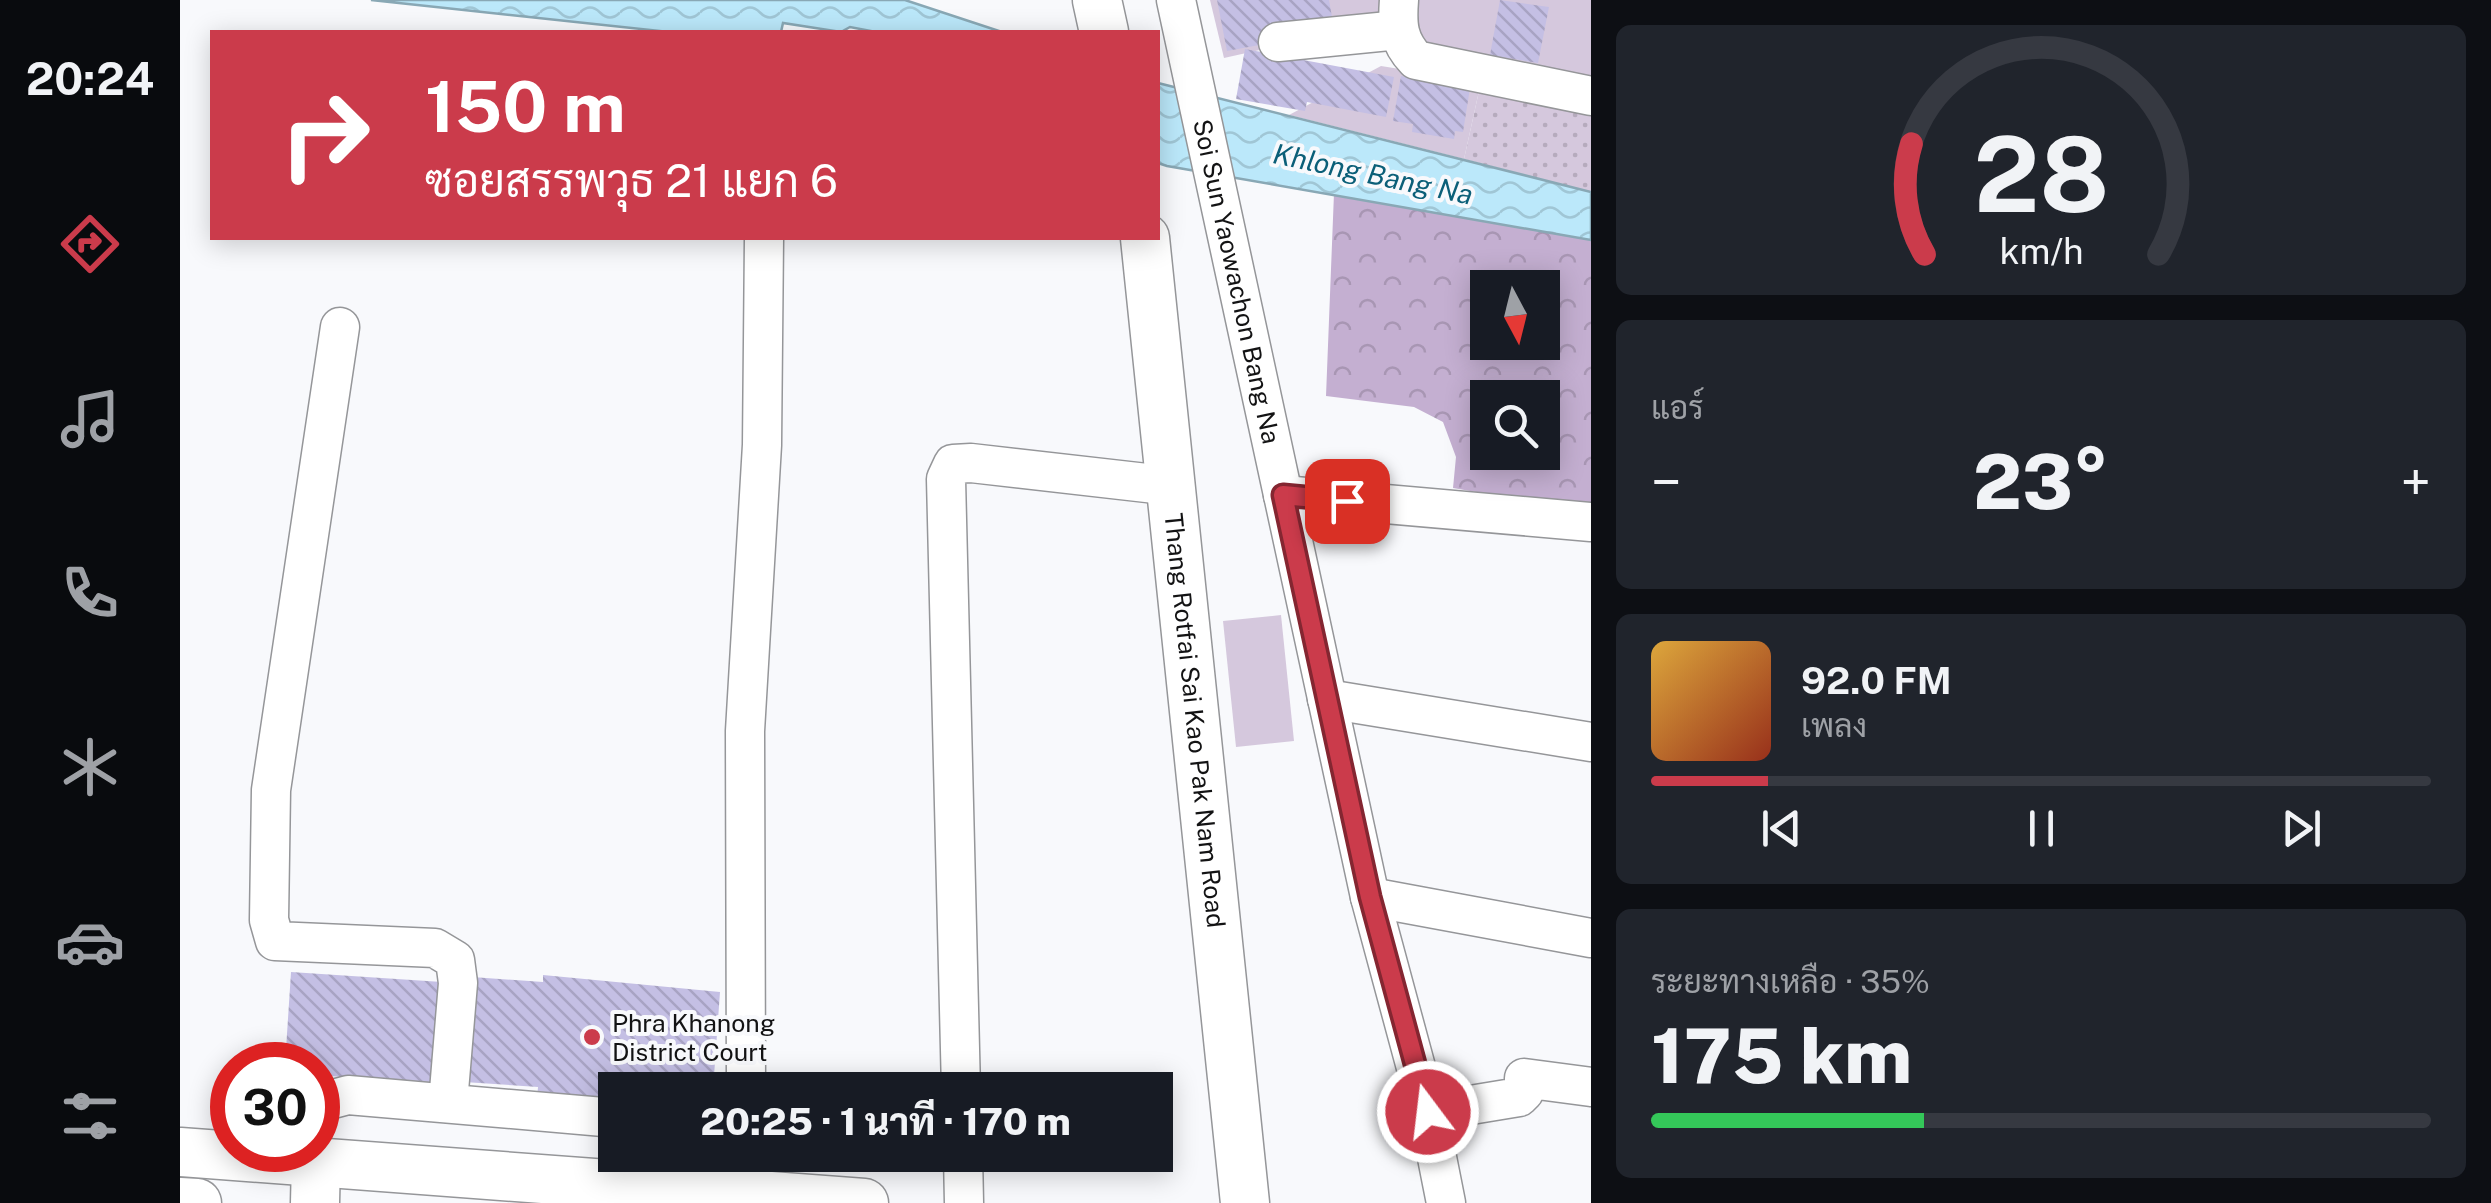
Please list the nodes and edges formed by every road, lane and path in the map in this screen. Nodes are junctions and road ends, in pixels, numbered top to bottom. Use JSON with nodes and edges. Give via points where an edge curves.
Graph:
{"nodes":[{"id":1,"x":1176,"y":1,"type":"edge"},
{"id":2,"x":1399,"y":15,"type":"edge"},
{"id":3,"x":1278,"y":42,"type":"dead end"},
{"id":4,"x":1591,"y":96,"type":"edge"},
{"id":5,"x":764,"y":240,"type":"edge"},
{"id":6,"x":1148,"y":257,"type":"edge"},
{"id":7,"x":340,"y":328,"type":"dead end"},
{"id":8,"x":1172,"y":486,"type":"junction"},
{"id":9,"x":1283,"y":495,"type":"junction"},
{"id":10,"x":1591,"y":522,"type":"edge"},
{"id":11,"x":1328,"y":699,"type":"junction"},
{"id":12,"x":1591,"y":742,"type":"edge"},
{"id":13,"x":1370,"y":897,"type":"junction"},
{"id":14,"x":1591,"y":938,"type":"edge"},
{"id":15,"x":746,"y":1072,"type":"edge"},
{"id":16,"x":961,"y":1072,"type":"edge"},
{"id":17,"x":1591,"y":1086,"type":"edge"},
{"id":18,"x":340,"y":1097,"type":"edge"},
{"id":19,"x":448,"y":1103,"type":"junction"},
{"id":20,"x":1428,"y":1112,"type":"junction"},
{"id":21,"x":598,"y":1116,"type":"edge"},
{"id":22,"x":180,"y":1152,"type":"edge"},
{"id":23,"x":210,"y":1156,"type":"edge"},
{"id":24,"x":340,"y":1169,"type":"edge"},
{"id":25,"x":963,"y":1172,"type":"edge"},
{"id":26,"x":729,"y":1174,"type":"edge"},
{"id":27,"x":180,"y":1202,"type":"edge"},
{"id":28,"x":197,"y":1203,"type":"edge"},
{"id":29,"x":864,"y":1203,"type":"edge"},
{"id":30,"x":964,"y":1203,"type":"edge"},
{"id":31,"x":1245,"y":1203,"type":"edge"},
{"id":32,"x":1446,"y":1203,"type":"edge"}],
"edges":[{"from":1,"to":9,"type":"street","name":"Soi Sun Yaowachon Bang Na"},
{"from":2,"to":3,"type":"street"},
{"from":2,"to":4,"type":"street","via":[[1402,46],[1416,60]]},
{"from":5,"to":15,"type":"street","via":[[762,445],[745,731]]},
{"from":6,"to":8,"type":"main road","name":"Thang Rotfai Sai Kao Pak Nam Road"},
{"from":7,"to":19,"type":"street","via":[[271,790],[269,920],[275,941],[434,948],[455,960]]},
{"from":8,"to":16,"type":"street","via":[[971,462],[953,464],[946,479]]},
{"from":8,"to":31,"type":"main road","name":"Thang Rotfai Sai Kao Pak Nam Road"},
{"from":9,"to":10,"type":"street"},
{"from":9,"to":11,"type":"street","name":"Soi Sun Yaowachon Bang Na"},
{"from":11,"to":12,"type":"street"},
{"from":11,"to":13,"type":"street","name":"Soi Sun Yaowachon Bang Na"},
{"from":13,"to":14,"type":"street"},
{"from":13,"to":20,"type":"street","name":"Soi Sun Yaowachon Bang Na"},
{"from":17,"to":20,"type":"street","via":[[1524,1078],[1519,1098]]},
{"from":18,"to":19,"type":"street"},
{"from":19,"to":21,"type":"street"},
{"from":20,"to":32,"type":"street","name":"Soi Sun Yaowachon Bang Na"},
{"from":22,"to":23,"type":"main road"},
{"from":24,"to":26,"type":"main road"},
{"from":25,"to":30,"type":"street"},
{"from":26,"to":29,"type":"main road"},
{"from":27,"to":28,"type":"main road"}]}
